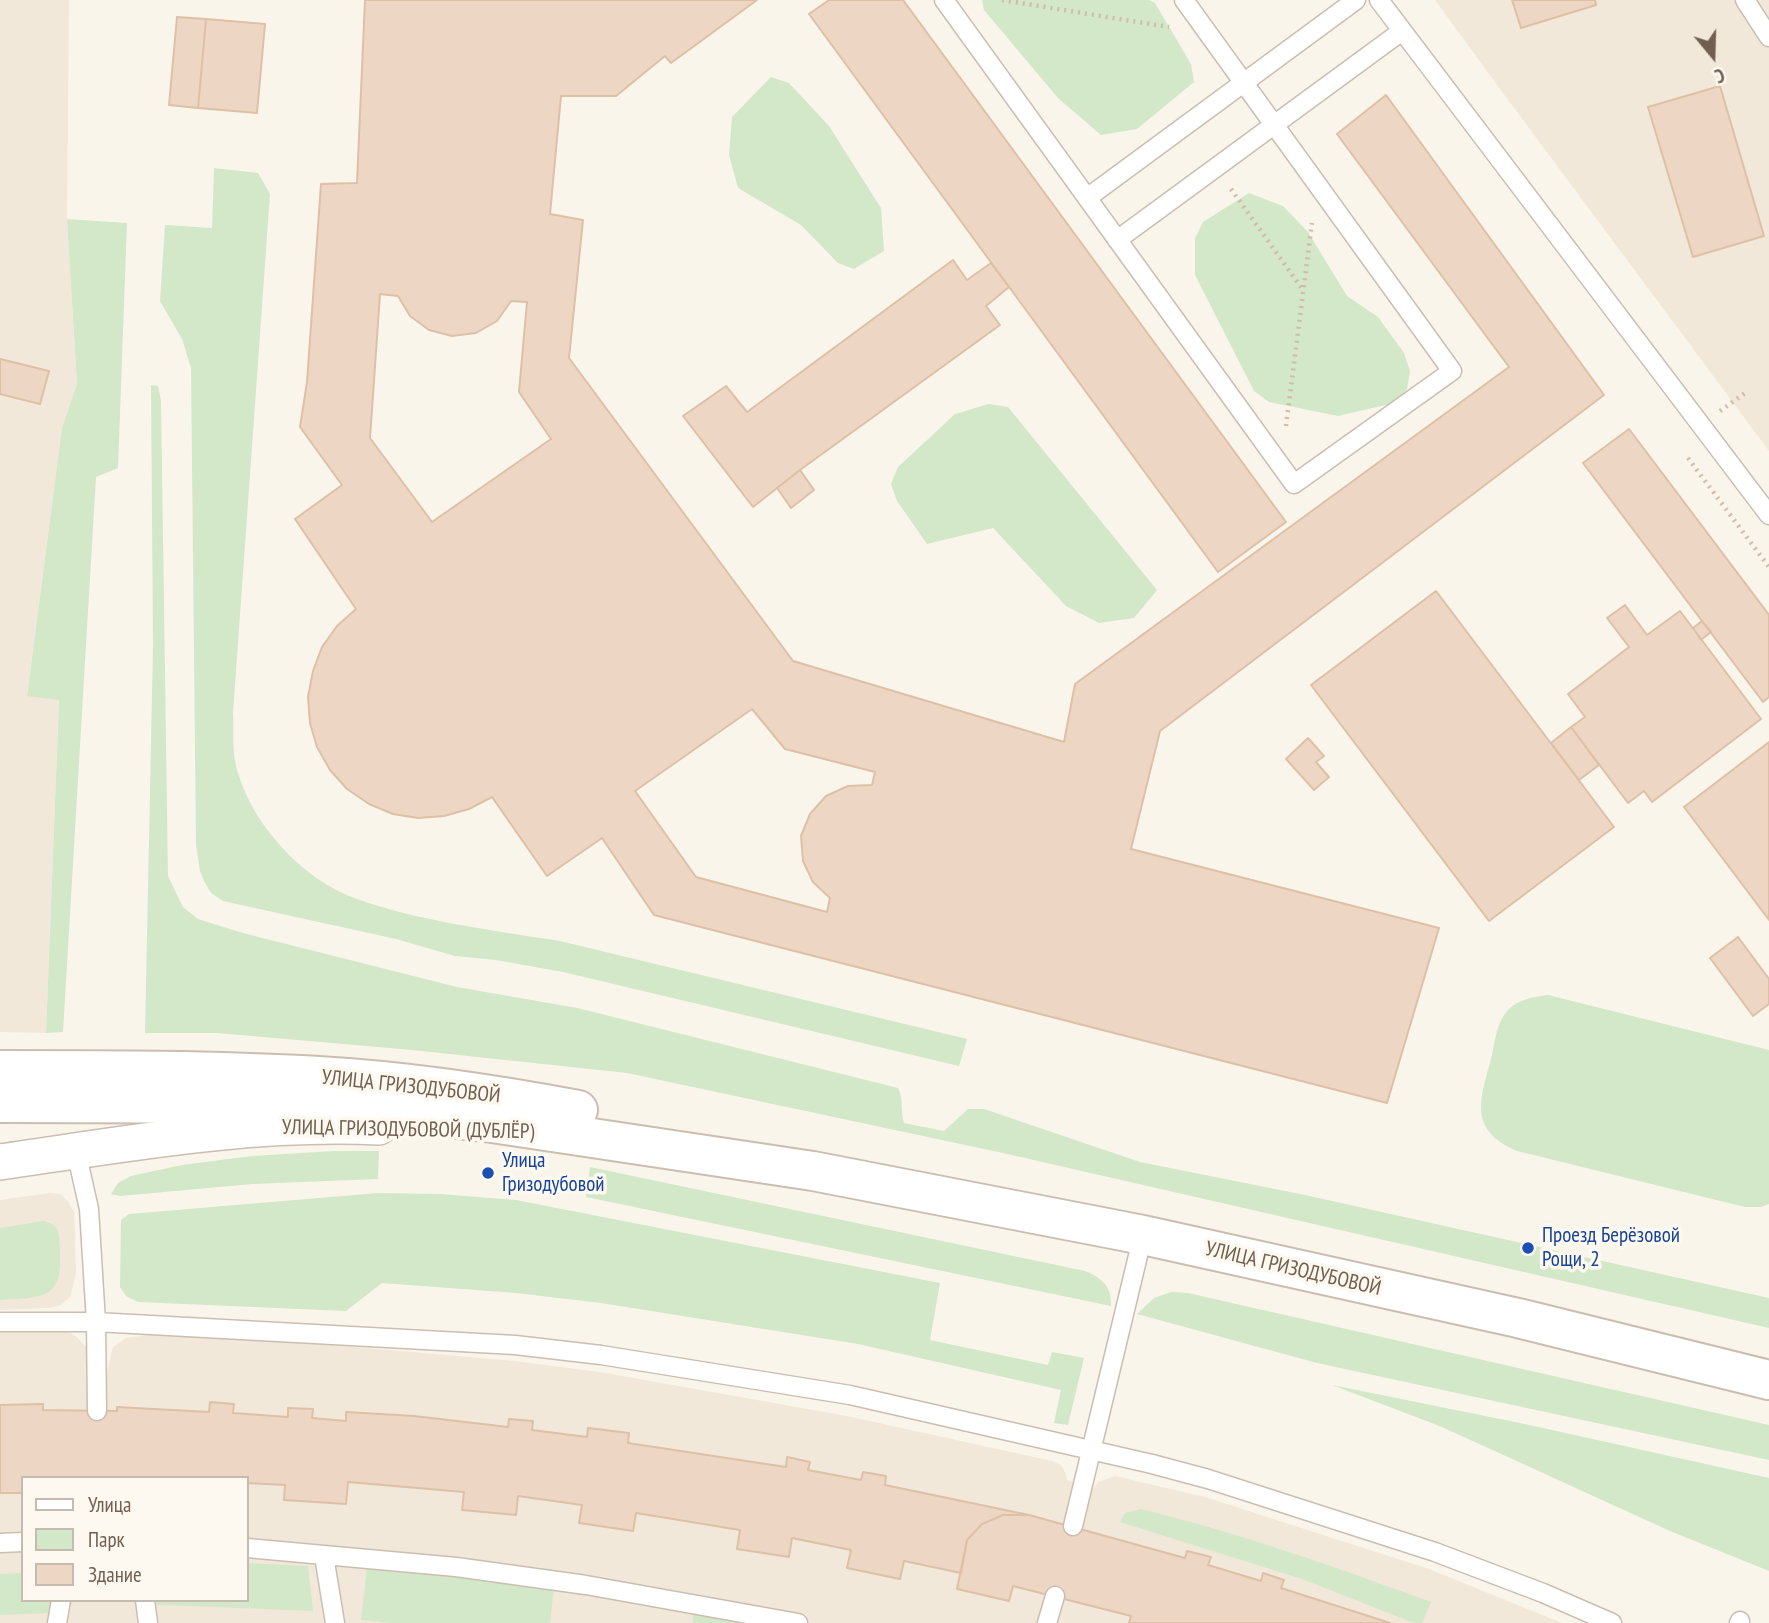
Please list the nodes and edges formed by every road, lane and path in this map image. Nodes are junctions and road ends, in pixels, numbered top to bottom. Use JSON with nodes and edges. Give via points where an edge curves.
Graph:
{"nodes":[{"id":1,"x":944,"y":0,"type":"edge"},
{"id":2,"x":1002,"y":0,"type":"edge"},
{"id":3,"x":1184,"y":0,"type":"edge"},
{"id":4,"x":1356,"y":0,"type":"edge"},
{"id":5,"x":1379,"y":0,"type":"edge"},
{"id":6,"x":1745,"y":0,"type":"edge"},
{"id":7,"x":1763,"y":15,"type":"edge"},
{"id":8,"x":1402,"y":31,"type":"junction"},
{"id":9,"x":1208,"y":33,"type":"junction"},
{"id":10,"x":1769,"y":37,"type":"edge"},
{"id":11,"x":1244,"y":83,"type":"junction"},
{"id":12,"x":1274,"y":125,"type":"junction"},
{"id":13,"x":1216,"y":169,"type":"junction"},
{"id":14,"x":1317,"y":184,"type":"junction"},
{"id":15,"x":1087,"y":198,"type":"junction"},
{"id":16,"x":1117,"y":240,"type":"junction"},
{"id":17,"x":1303,"y":291,"type":"junction"},
{"id":18,"x":1283,"y":469,"type":"junction"},
{"id":19,"x":1769,"y":515,"type":"edge"},
{"id":20,"x":0,"y":1070,"type":"edge"},
{"id":21,"x":0,"y":1103,"type":"edge"},
{"id":22,"x":565,"y":1133,"type":"junction"},
{"id":23,"x":76,"y":1151,"type":"junction"},
{"id":24,"x":0,"y":1162,"type":"edge"},
{"id":25,"x":813,"y":1171,"type":"junction"},
{"id":26,"x":1143,"y":1235,"type":"junction"},
{"id":27,"x":0,"y":1322,"type":"edge"},
{"id":28,"x":96,"y":1322,"type":"junction"},
{"id":29,"x":1769,"y":1380,"type":"edge"},
{"id":30,"x":97,"y":1411,"type":"dead end"},
{"id":31,"x":1091,"y":1450,"type":"junction"},
{"id":32,"x":1073,"y":1526,"type":"dead end"},
{"id":33,"x":21,"y":1542,"type":"edge"},
{"id":34,"x":0,"y":1543,"type":"edge"},
{"id":35,"x":248,"y":1548,"type":"edge"},
{"id":36,"x":324,"y":1556,"type":"junction"},
{"id":37,"x":1055,"y":1595,"type":"dead end"},
{"id":38,"x":61,"y":1602,"type":"edge"},
{"id":39,"x":145,"y":1602,"type":"edge"},
{"id":40,"x":57,"y":1623,"type":"edge"},
{"id":41,"x":148,"y":1623,"type":"edge"},
{"id":42,"x":335,"y":1623,"type":"edge"},
{"id":43,"x":795,"y":1623,"type":"edge"},
{"id":44,"x":1047,"y":1623,"type":"edge"},
{"id":45,"x":1612,"y":1623,"type":"edge"}],
"edges":[{"from":1,"to":15,"type":"lane"},
{"from":2,"to":9,"type":"path"},
{"from":3,"to":9,"type":"lane"},
{"from":4,"to":11,"type":"lane"},
{"from":5,"to":8,"type":"lane"},
{"from":6,"to":7,"type":"lane"},
{"from":7,"to":10,"type":"lane"},
{"from":8,"to":12,"type":"lane"},
{"from":8,"to":19,"type":"lane"},
{"from":9,"to":11,"type":"lane"},
{"from":11,"to":12,"type":"lane"},
{"from":11,"to":15,"type":"lane"},
{"from":12,"to":13,"type":"lane"},
{"from":12,"to":14,"type":"lane"},
{"from":13,"to":16,"type":"lane"},
{"from":13,"to":17,"type":"path"},
{"from":14,"to":17,"type":"path"},
{"from":14,"to":18,"type":"lane","via":[[1452,371],[1294,484]]},
{"from":15,"to":16,"type":"lane"},
{"from":16,"to":18,"type":"lane"},
{"from":17,"to":18,"type":"path"},
{"from":20,"to":25,"type":"street","name":"УЛИЦА ГРИЗОДУБОВОЙ","via":[[320,1076],[495,1095],[656,1124]]},
{"from":21,"to":22,"type":"street","name":"УЛИЦА ГРИЗОДУБОВОЙ","via":[[321,1104]]},
{"from":22,"to":23,"type":"street","name":"УЛИЦА ГРИЗОДУБОВОЙ (ДУБЛЁР)","via":[[323,1124],[204,1132]]},
{"from":22,"to":25,"type":"street","name":"УЛИЦА ГРИЗОДУБОВОЙ"},
{"from":23,"to":24,"type":"street","name":"УЛИЦА ГРИЗОДУБОВОЙ (ДУБЛЁР)"},
{"from":23,"to":28,"type":"lane","via":[[89,1209]]},
{"from":25,"to":26,"type":"street","name":"УЛИЦА ГРИЗОДУБОВОЙ"},
{"from":26,"to":29,"type":"street","name":"УЛИЦА ГРИЗОДУБОВОЙ","via":[[1518,1318]]},
{"from":26,"to":31,"type":"lane"},
{"from":27,"to":28,"type":"lane"},
{"from":28,"to":30,"type":"lane"},
{"from":28,"to":31,"type":"lane","via":[[454,1340],[601,1355],[850,1395]]},
{"from":31,"to":32,"type":"lane"},
{"from":31,"to":45,"type":"lane","via":[[1208,1479],[1346,1522],[1435,1552]]},
{"from":33,"to":34,"type":"lane"},
{"from":35,"to":36,"type":"lane"},
{"from":36,"to":42,"type":"lane"},
{"from":36,"to":43,"type":"lane","via":[[456,1567]]},
{"from":37,"to":44,"type":"lane"},
{"from":38,"to":40,"type":"lane"},
{"from":39,"to":41,"type":"lane"}]}
